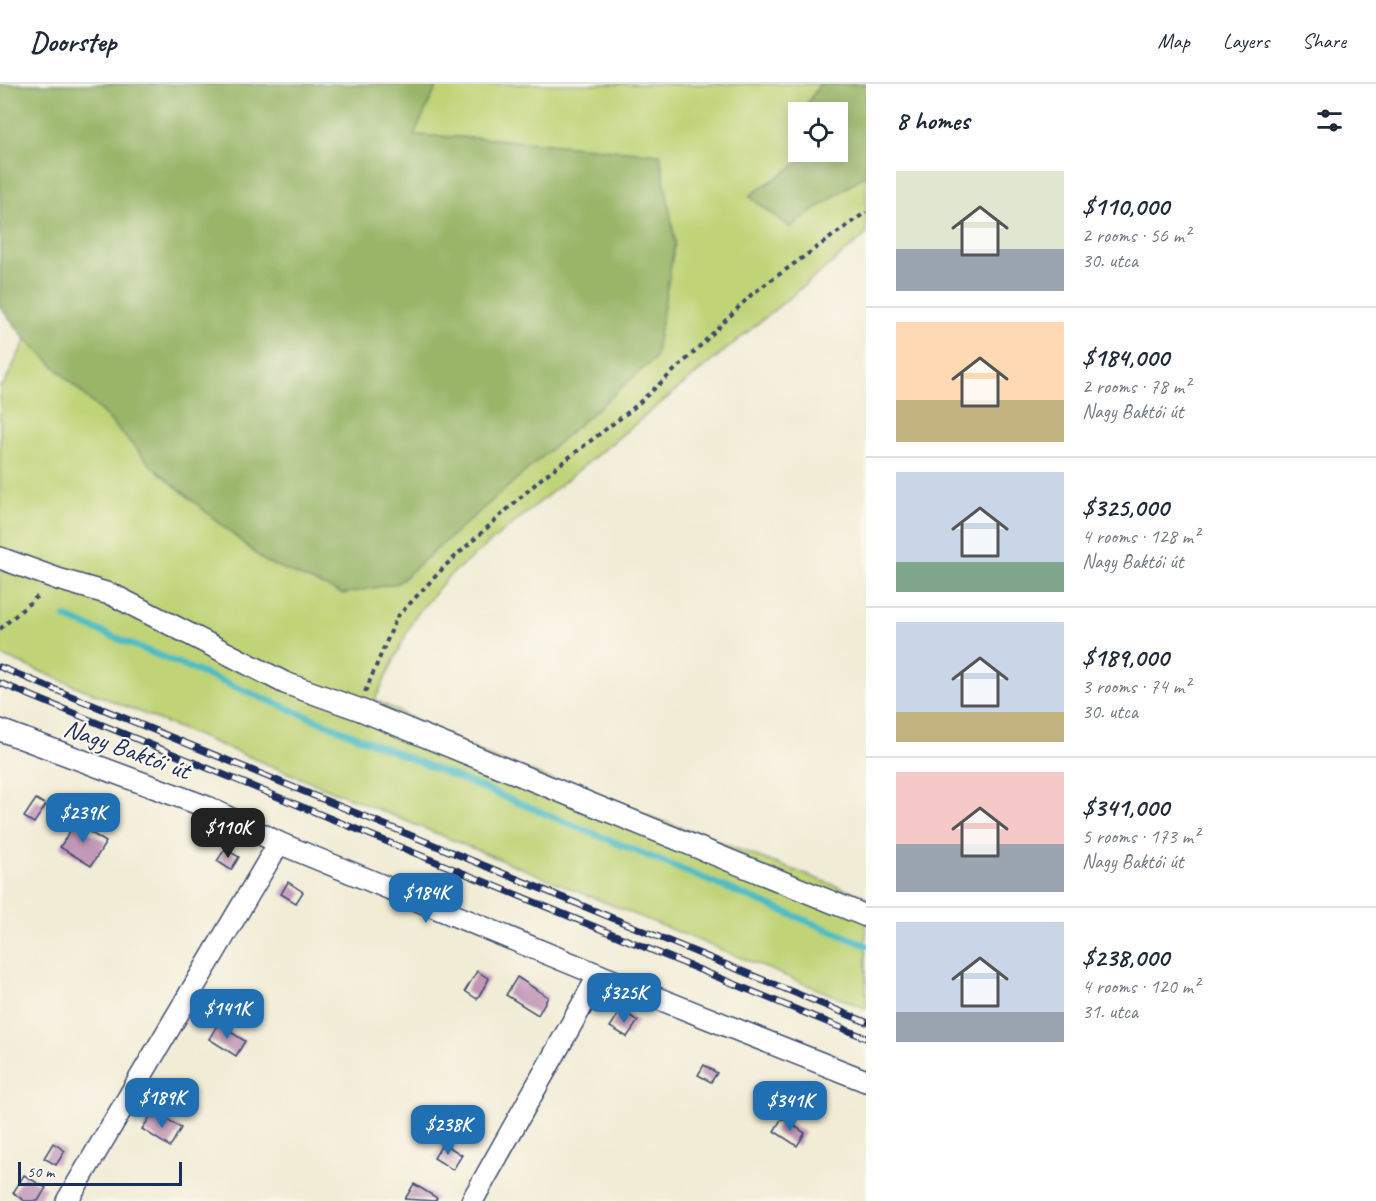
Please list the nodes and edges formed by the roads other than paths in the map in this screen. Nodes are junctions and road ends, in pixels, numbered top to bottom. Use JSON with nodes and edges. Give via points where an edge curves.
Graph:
{"nodes":[{"id":1,"x":0,"y":558,"type":"edge"},
{"id":2,"x":0,"y":730,"type":"edge"},
{"id":3,"x":279,"y":843,"type":"junction"},
{"id":4,"x":866,"y":916,"type":"edge"},
{"id":5,"x":599,"y":975,"type":"junction"},
{"id":6,"x":866,"y":1081,"type":"edge"},
{"id":7,"x":67,"y":1201,"type":"edge"},
{"id":8,"x":472,"y":1201,"type":"edge"}],
"edges":[{"from":1,"to":4,"type":"street","via":[[113,595],[285,682]]},
{"from":2,"to":3,"type":"street","name":"Nagy Baktói út","via":[[207,807]]},
{"from":3,"to":5,"type":"street","name":"Nagy Baktói út"},
{"from":3,"to":7,"type":"street"},
{"from":5,"to":6,"type":"street","name":"Nagy Baktói út"},
{"from":5,"to":8,"type":"street"}]}
